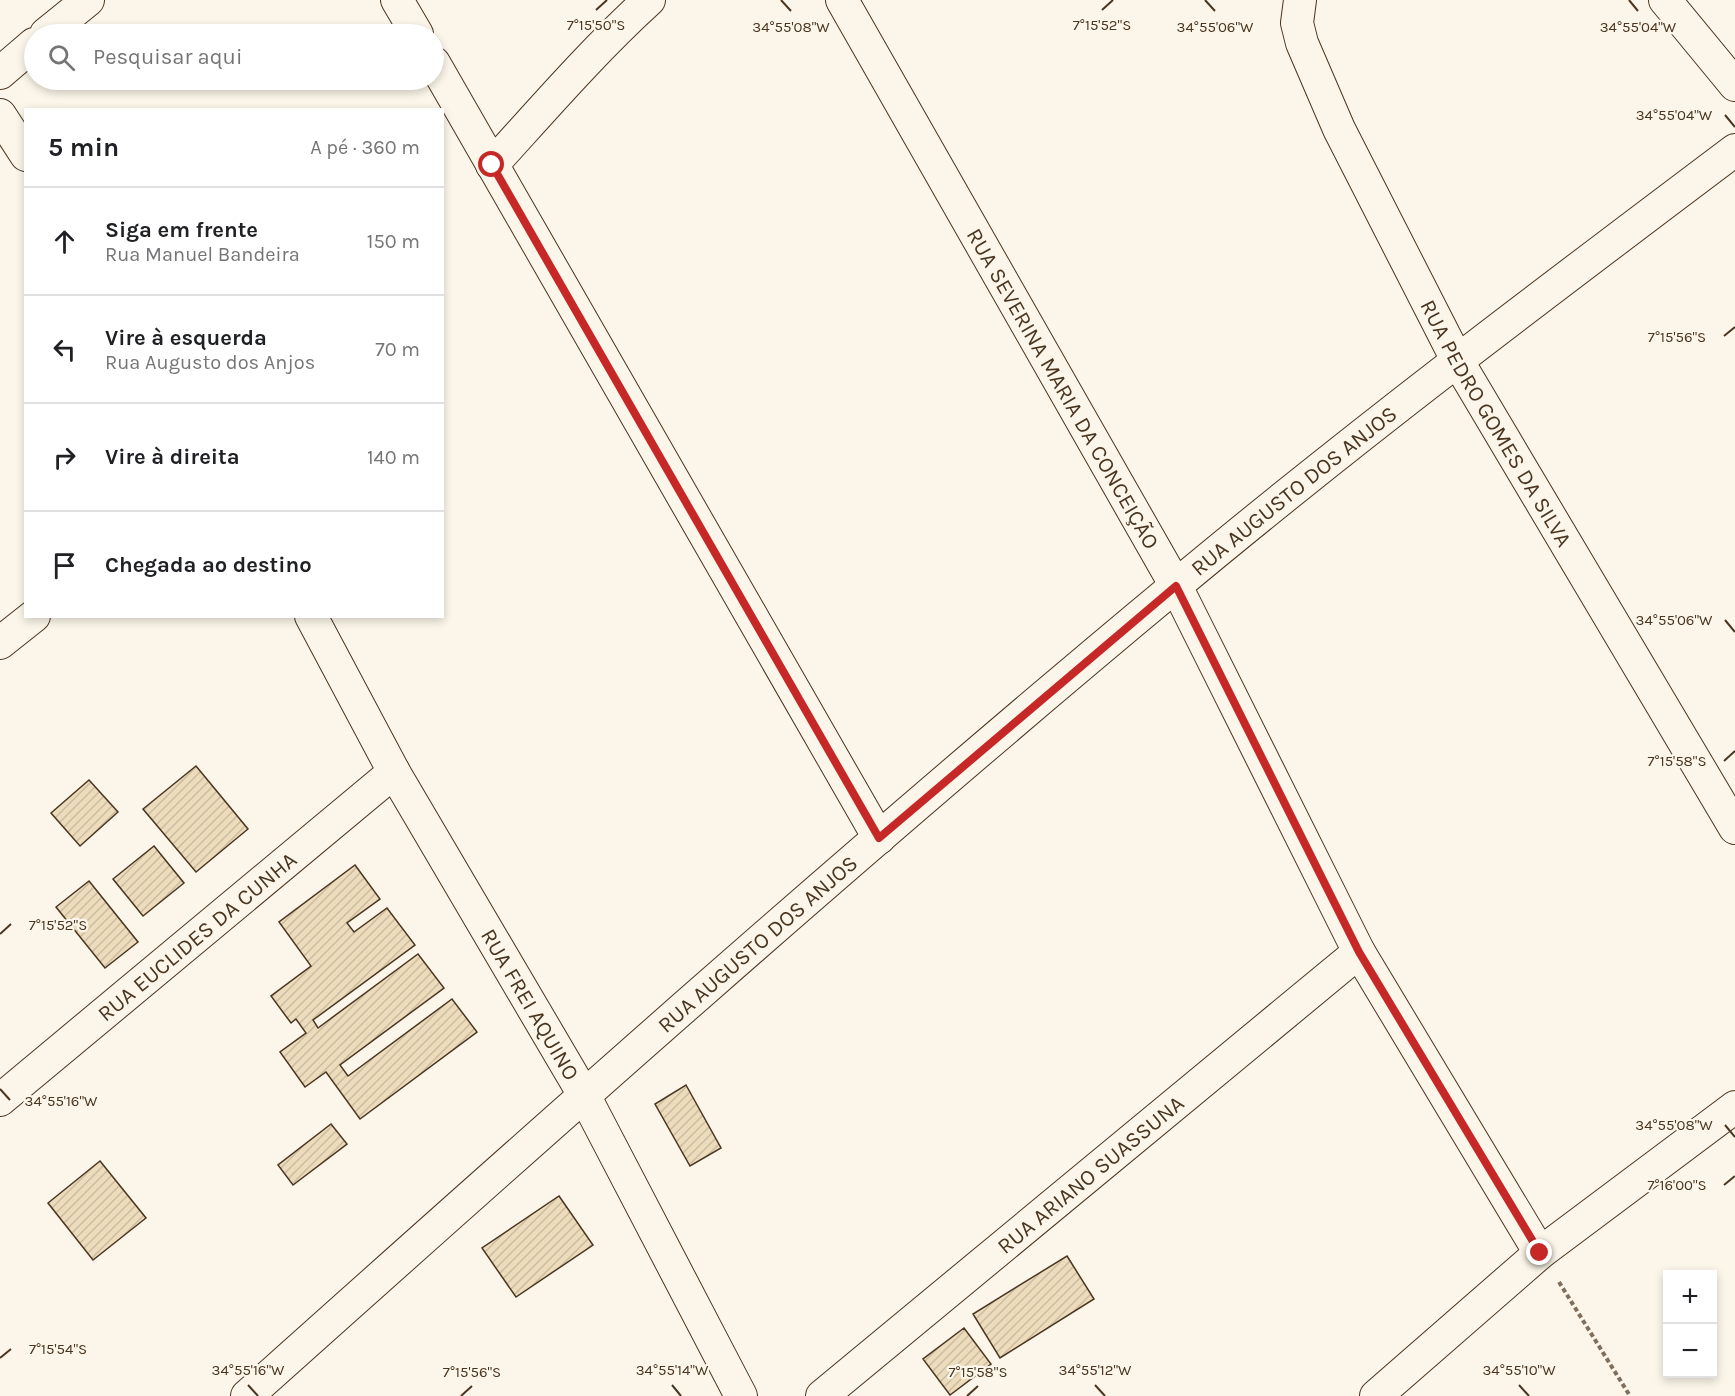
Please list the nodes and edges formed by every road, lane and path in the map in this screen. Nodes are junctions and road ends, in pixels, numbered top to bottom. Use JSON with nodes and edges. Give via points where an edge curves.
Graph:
{"nodes":[{"id":1,"x":88,"y":0,"type":"edge"},
{"id":2,"x":397,"y":0,"type":"edge"},
{"id":3,"x":649,"y":0,"type":"edge"},
{"id":4,"x":1300,"y":0,"type":"edge"},
{"id":5,"x":1665,"y":0,"type":"edge"},
{"id":6,"x":845,"y":4,"type":"edge"},
{"id":7,"x":58,"y":24,"type":"edge"},
{"id":8,"x":411,"y":24,"type":"edge"},
{"id":9,"x":24,"y":53,"type":"edge"},
{"id":10,"x":0,"y":73,"type":"edge"},
{"id":11,"x":444,"y":81,"type":"edge"},
{"id":12,"x":1735,"y":85,"type":"edge"},
{"id":13,"x":3,"y":126,"type":"edge"},
{"id":14,"x":1735,"y":150,"type":"edge"},
{"id":15,"x":24,"y":152,"type":"edge"},
{"id":16,"x":492,"y":165,"type":"junction"},
{"id":17,"x":1457,"y":360,"type":"junction"},
{"id":18,"x":1176,"y":586,"type":"junction"},
{"id":19,"x":31,"y":618,"type":"edge"},
{"id":20,"x":312,"y":618,"type":"edge"},
{"id":21,"x":0,"y":643,"type":"edge"},
{"id":22,"x":394,"y":772,"type":"junction"},
{"id":23,"x":1735,"y":828,"type":"edge"},
{"id":24,"x":879,"y":838,"type":"junction"},
{"id":25,"x":1359,"y":952,"type":"junction"},
{"id":26,"x":584,"y":1095,"type":"junction"},
{"id":27,"x":0,"y":1100,"type":"edge"},
{"id":28,"x":1735,"y":1107,"type":"edge"},
{"id":29,"x":1540,"y":1253,"type":"junction"},
{"id":30,"x":247,"y":1396,"type":"edge"},
{"id":31,"x":741,"y":1396,"type":"edge"},
{"id":32,"x":822,"y":1396,"type":"edge"},
{"id":33,"x":1376,"y":1396,"type":"edge"},
{"id":34,"x":1630,"y":1396,"type":"edge"}],
"edges":[{"from":1,"to":7,"type":"street"},
{"from":2,"to":8,"type":"street"},
{"from":3,"to":16,"type":"street","via":[[592,55]]},
{"from":4,"to":17,"type":"street","name":"RUA PEDRO GOMES DA SILVA","via":[[1297,23],[1302,43],[1339,129]]},
{"from":5,"to":12,"type":"street"},
{"from":6,"to":18,"type":"street","name":"RUA SEVERINA MARIA DA CONCEIÇÃO"},
{"from":9,"to":10,"type":"street"},
{"from":11,"to":16,"type":"street"},
{"from":13,"to":15,"type":"street"},
{"from":14,"to":17,"type":"street","name":"RUA AUGUSTO DOS ANJOS"},
{"from":16,"to":24,"type":"street"},
{"from":17,"to":18,"type":"street","name":"RUA AUGUSTO DOS ANJOS"},
{"from":17,"to":23,"type":"street","name":"RUA PEDRO GOMES DA SILVA"},
{"from":18,"to":24,"type":"street","name":"RUA AUGUSTO DOS ANJOS"},
{"from":18,"to":25,"type":"street","name":"RUA SEVERINA MARIA DA CONCEIÇÃO"},
{"from":19,"to":21,"type":"street"},
{"from":20,"to":22,"type":"street","name":"RUA FREI AQUINO"},
{"from":22,"to":26,"type":"street","name":"RUA FREI AQUINO"},
{"from":22,"to":27,"type":"street","name":"RUA EUCLIDES DA CUNHA"},
{"from":24,"to":26,"type":"street","name":"RUA AUGUSTO DOS ANJOS"},
{"from":25,"to":29,"type":"street","name":"RUA SEVERINA MARIA DA CONCEIÇÃO"},
{"from":25,"to":32,"type":"street","name":"RUA ARIANO SUASSUNA"},
{"from":26,"to":30,"type":"street","name":"RUA AUGUSTO DOS ANJOS"},
{"from":26,"to":31,"type":"street","name":"RUA FREI AQUINO"},
{"from":28,"to":29,"type":"street"},
{"from":29,"to":33,"type":"street"},
{"from":29,"to":34,"type":"path"}]}
